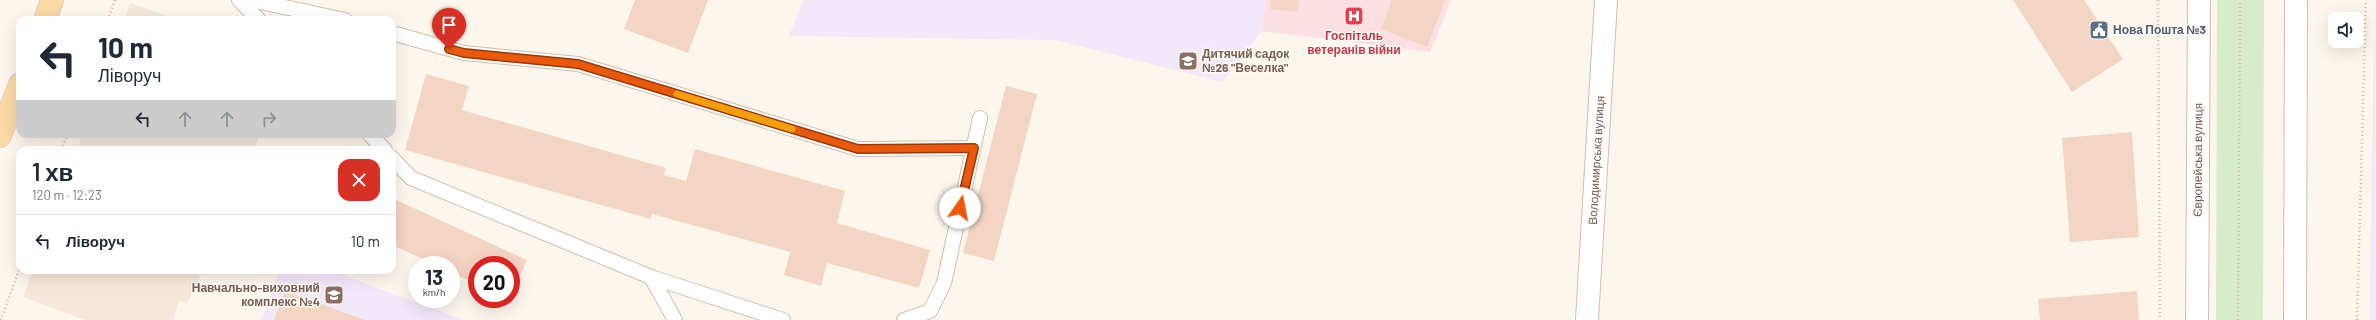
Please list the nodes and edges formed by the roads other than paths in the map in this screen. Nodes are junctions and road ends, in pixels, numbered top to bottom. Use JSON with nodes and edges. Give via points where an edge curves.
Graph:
{"nodes":[{"id":1,"x":52,"y":0,"type":"edge"},
{"id":2,"x":239,"y":0,"type":"edge"},
{"id":3,"x":251,"y":0,"type":"edge"},
{"id":4,"x":1606,"y":0,"type":"edge"},
{"id":5,"x":2199,"y":0,"type":"edge"},
{"id":6,"x":2296,"y":0,"type":"edge"},
{"id":7,"x":46,"y":16,"type":"edge"},
{"id":8,"x":255,"y":16,"type":"edge"},
{"id":9,"x":326,"y":16,"type":"edge"},
{"id":10,"x":396,"y":34,"type":"edge"},
{"id":11,"x":16,"y":94,"type":"edge"},
{"id":12,"x":980,"y":118,"type":"dead end"},
{"id":13,"x":0,"y":136,"type":"edge"},
{"id":14,"x":373,"y":138,"type":"edge"},
{"id":15,"x":381,"y":146,"type":"edge"},
{"id":16,"x":974,"y":148,"type":"junction"},
{"id":17,"x":396,"y":162,"type":"edge"},
{"id":18,"x":651,"y":277,"type":"junction"},
{"id":19,"x":675,"y":320,"type":"edge"},
{"id":20,"x":782,"y":320,"type":"edge"},
{"id":21,"x":904,"y":320,"type":"edge"},
{"id":22,"x":1587,"y":320,"type":"edge"},
{"id":23,"x":2197,"y":320,"type":"edge"},
{"id":24,"x":2295,"y":320,"type":"edge"}],
"edges":[{"from":1,"to":7,"type":"main road"},
{"from":2,"to":8,"type":"lane"},
{"from":3,"to":9,"type":"lane"},
{"from":4,"to":22,"type":"street","name":"Володимирська вулиця"},
{"from":5,"to":23,"type":"street","name":"Європейська вулиця"},
{"from":6,"to":24,"type":"street"},
{"from":10,"to":16,"type":"lane","via":[[464,53],[578,64],[858,149]]},
{"from":11,"to":13,"type":"main road"},
{"from":12,"to":16,"type":"lane"},
{"from":14,"to":15,"type":"lane"},
{"from":16,"to":21,"type":"lane","via":[[944,283],[930,311]]},
{"from":17,"to":18,"type":"lane","via":[[412,178]]},
{"from":18,"to":19,"type":"lane"},
{"from":18,"to":20,"type":"lane"}]}
